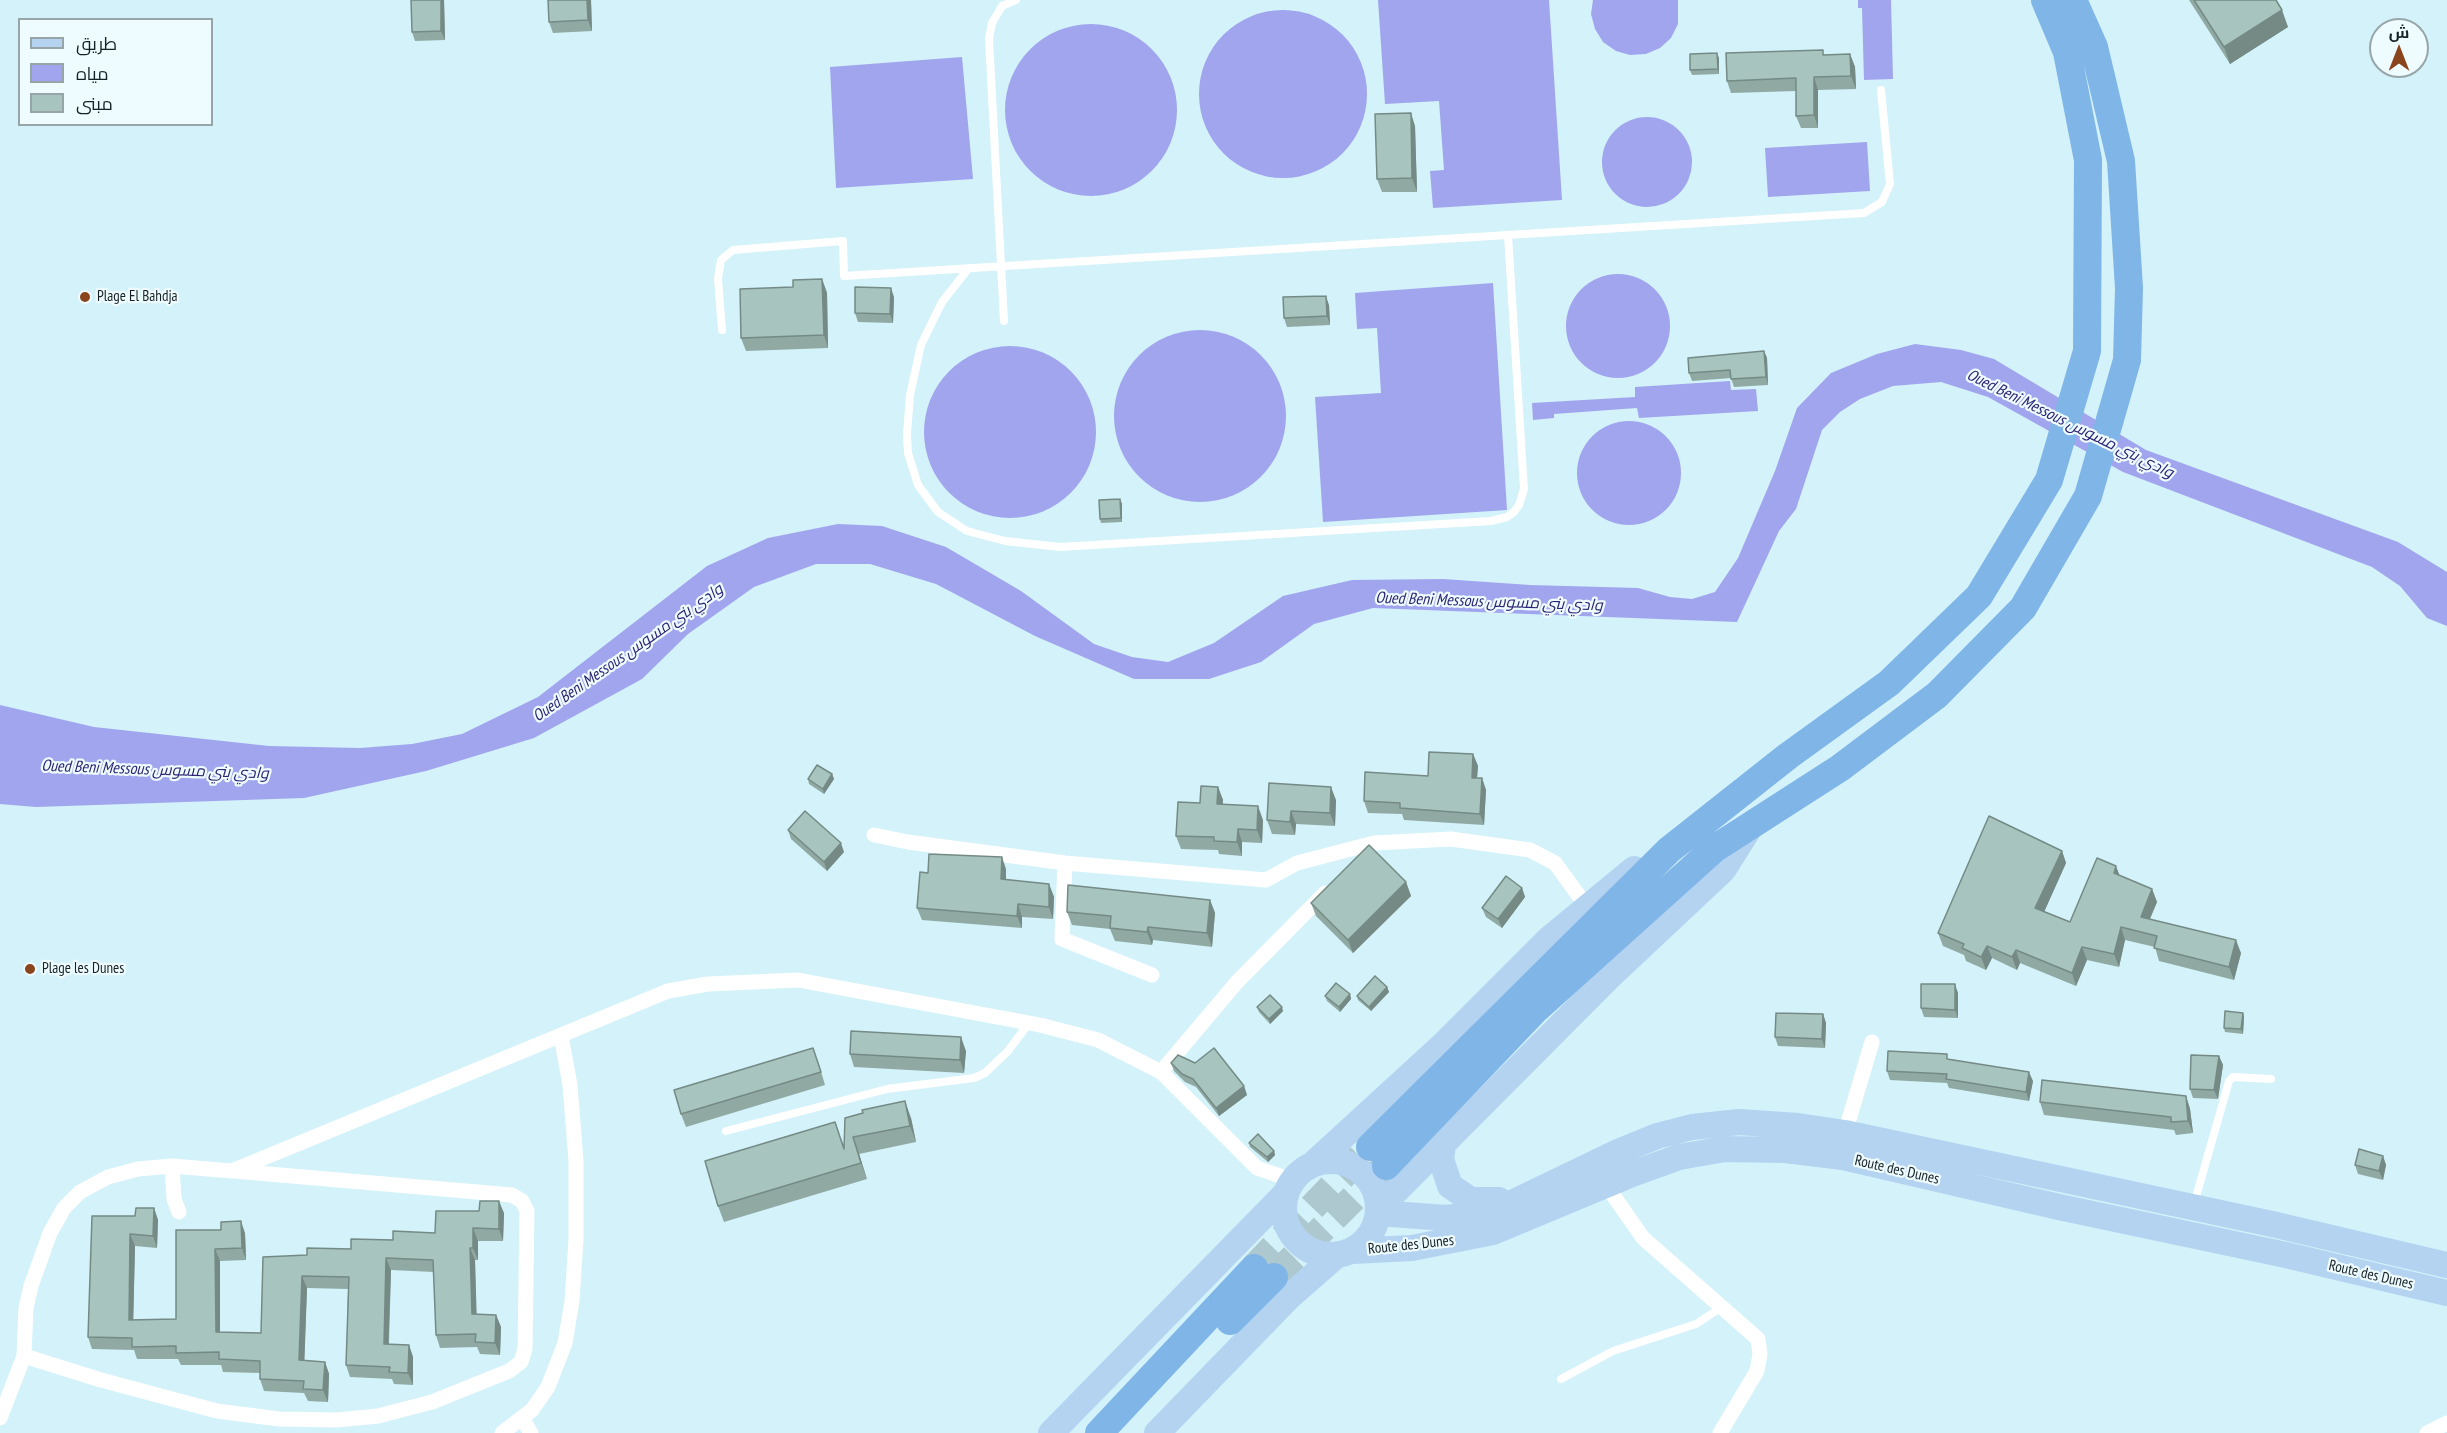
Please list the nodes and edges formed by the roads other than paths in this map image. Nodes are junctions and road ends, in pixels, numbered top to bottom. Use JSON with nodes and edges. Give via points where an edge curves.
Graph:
{"nodes":[{"id":1,"x":1016,"y":0,"type":"edge"},
{"id":2,"x":2045,"y":0,"type":"edge"},
{"id":3,"x":2073,"y":0,"type":"edge"},
{"id":4,"x":1881,"y":90,"type":"dead end"},
{"id":5,"x":1508,"y":235,"type":"junction"},
{"id":6,"x":1001,"y":266,"type":"junction"},
{"id":7,"x":969,"y":268,"type":"junction"},
{"id":8,"x":1004,"y":321,"type":"dead end"},
{"id":9,"x":722,"y":330,"type":"dead end"},
{"id":10,"x":1755,"y":821,"type":"junction"},
{"id":11,"x":874,"y":835,"type":"dead end"},
{"id":12,"x":1374,"y":843,"type":"junction"},
{"id":13,"x":1669,"y":850,"type":"junction"},
{"id":14,"x":1065,"y":863,"type":"junction"},
{"id":15,"x":1350,"y":868,"type":"edge"},
{"id":16,"x":1334,"y":884,"type":"edge"},
{"id":17,"x":1587,"y":907,"type":"junction"},
{"id":18,"x":1152,"y":975,"type":"dead end"},
{"id":19,"x":1029,"y":1023,"type":"junction"},
{"id":20,"x":561,"y":1036,"type":"junction"},
{"id":21,"x":1872,"y":1042,"type":"dead end"},
{"id":22,"x":1161,"y":1072,"type":"junction"},
{"id":23,"x":2271,"y":1079,"type":"dead end"},
{"id":24,"x":726,"y":1131,"type":"dead end"},
{"id":25,"x":1845,"y":1133,"type":"junction"},
{"id":26,"x":1443,"y":1145,"type":"junction"},
{"id":27,"x":1313,"y":1164,"type":"junction"},
{"id":28,"x":172,"y":1166,"type":"junction"},
{"id":29,"x":258,"y":1167,"type":"junction"},
{"id":30,"x":1606,"y":1185,"type":"junction"},
{"id":31,"x":1289,"y":1187,"type":"junction"},
{"id":32,"x":1523,"y":1197,"type":"junction"},
{"id":33,"x":2193,"y":1208,"type":"junction"},
{"id":34,"x":1379,"y":1211,"type":"junction"},
{"id":35,"x":179,"y":1212,"type":"dead end"},
{"id":36,"x":1344,"y":1253,"type":"junction"},
{"id":37,"x":2447,"y":1265,"type":"edge"},
{"id":38,"x":2447,"y":1293,"type":"edge"},
{"id":39,"x":1723,"y":1307,"type":"junction"},
{"id":40,"x":24,"y":1356,"type":"junction"},
{"id":41,"x":1561,"y":1379,"type":"dead end"},
{"id":42,"x":0,"y":1418,"type":"edge"},
{"id":43,"x":522,"y":1418,"type":"junction"},
{"id":44,"x":2447,"y":1423,"type":"edge"},
{"id":45,"x":502,"y":1433,"type":"edge"},
{"id":46,"x":531,"y":1433,"type":"edge"},
{"id":47,"x":1051,"y":1433,"type":"edge"},
{"id":48,"x":1099,"y":1433,"type":"edge"},
{"id":49,"x":1118,"y":1433,"type":"edge"},
{"id":50,"x":1157,"y":1433,"type":"edge"},
{"id":51,"x":1720,"y":1433,"type":"edge"},
{"id":52,"x":2427,"y":1433,"type":"edge"}],
"edges":[{"from":1,"to":6,"type":"lane","via":[[1002,6],[992,23],[989,39]]},
{"from":2,"to":13,"type":"highway","via":[[2067,52],[2088,160],[2087,351],[2049,480],[1979,596],[1889,683]]},
{"from":3,"to":10,"type":"highway","via":[[2094,47],[2121,161],[2129,288],[2127,360],[2088,496],[2024,608],[1937,695],[1840,768]]},
{"from":4,"to":5,"type":"lane","via":[[1890,184],[1882,202],[1864,213]]},
{"from":5,"to":6,"type":"lane"},
{"from":5,"to":7,"type":"lane","via":[[1524,489],[1514,512],[1491,521],[1060,547],[1005,541],[967,531],[938,512],[918,485],[908,453],[907,434],[910,395],[921,345],[942,302]]},
{"from":6,"to":7,"type":"lane"},
{"from":6,"to":8,"type":"lane"},
{"from":7,"to":9,"type":"lane","via":[[844,276],[843,241],[733,250],[721,260],[718,279]]},
{"from":10,"to":13,"type":"highway","via":[[1714,849],[1378,1156]]},
{"from":10,"to":26,"type":"main road","via":[[1723,870],[1609,977]]},
{"from":11,"to":14,"type":"street"},
{"from":12,"to":14,"type":"street","via":[[1297,863],[1266,880]]},
{"from":12,"to":15,"type":"street"},
{"from":12,"to":17,"type":"street","via":[[1451,839],[1530,850],[1555,863]]},
{"from":13,"to":17,"type":"main road","via":[[1637,867]]},
{"from":14,"to":18,"type":"street","via":[[1062,939]]},
{"from":16,"to":22,"type":"street","via":[[1237,982]]},
{"from":17,"to":27,"type":"main road"},
{"from":19,"to":20,"type":"street","via":[[798,980],[759,980],[668,991]]},
{"from":19,"to":22,"type":"street","via":[[1098,1040]]},
{"from":19,"to":24,"type":"lane","via":[[985,1073],[974,1078],[887,1089]]},
{"from":20,"to":29,"type":"street"},
{"from":20,"to":43,"type":"street","via":[[570,1085],[576,1161],[572,1301],[565,1343],[548,1387]]},
{"from":21,"to":25,"type":"street"},
{"from":22,"to":31,"type":"street","via":[[1257,1168]]},
{"from":23,"to":33,"type":"lane","via":[[2233,1077],[2229,1081]]},
{"from":25,"to":32,"type":"main road","name":"Route des Dunes","via":[[1740,1122],[1692,1127],[1618,1152]]},
{"from":25,"to":33,"type":"main road","name":"Route des Dunes"},
{"from":26,"to":32,"type":"main road","via":[[1444,1174],[1459,1194],[1483,1202]]},
{"from":26,"to":34,"type":"main road"},
{"from":27,"to":31,"type":"main road"},
{"from":27,"to":34,"type":"main road","via":[[1344,1162],[1358,1168],[1376,1192]]},
{"from":28,"to":29,"type":"street","via":[[232,1171]]},
{"from":28,"to":35,"type":"street","via":[[174,1200]]},
{"from":28,"to":40,"type":"street","via":[[138,1168],[108,1177],[80,1192],[64,1208],[50,1233],[31,1286]]},
{"from":29,"to":40,"type":"street","via":[[512,1196],[522,1201],[527,1211],[525,1349],[521,1362],[509,1371],[432,1402],[378,1416],[302,1420],[217,1411]]},
{"from":30,"to":36,"type":"main road","name":"Route des Dunes","via":[[1493,1232],[1412,1248]]},
{"from":30,"to":38,"type":"main road","name":"Route des Dunes","via":[[1679,1157],[1725,1149],[1785,1150],[1843,1157]]},
{"from":30,"to":39,"type":"street","via":[[1643,1238]]},
{"from":31,"to":36,"type":"main road","via":[[1283,1210],[1295,1239],[1306,1249],[1321,1254]]},
{"from":31,"to":47,"type":"main road"},
{"from":32,"to":34,"type":"main road","name":"Route des Dunes","via":[[1495,1210],[1462,1217],[1429,1218]]},
{"from":33,"to":37,"type":"main road","name":"Route des Dunes"},
{"from":34,"to":36,"type":"main road","via":[[1365,1242]]},
{"from":36,"to":50,"type":"main road","via":[[1289,1297]]},
{"from":39,"to":41,"type":"lane","via":[[1696,1324],[1613,1351]]},
{"from":39,"to":51,"type":"street","via":[[1758,1339],[1760,1354],[1757,1371]]},
{"from":40,"to":42,"type":"street"},
{"from":43,"to":45,"type":"street"},
{"from":43,"to":46,"type":"street"},
{"from":44,"to":52,"type":"street"},
{"from":48,"to":49,"type":"highway","via":[[1264,1273]]}]}
